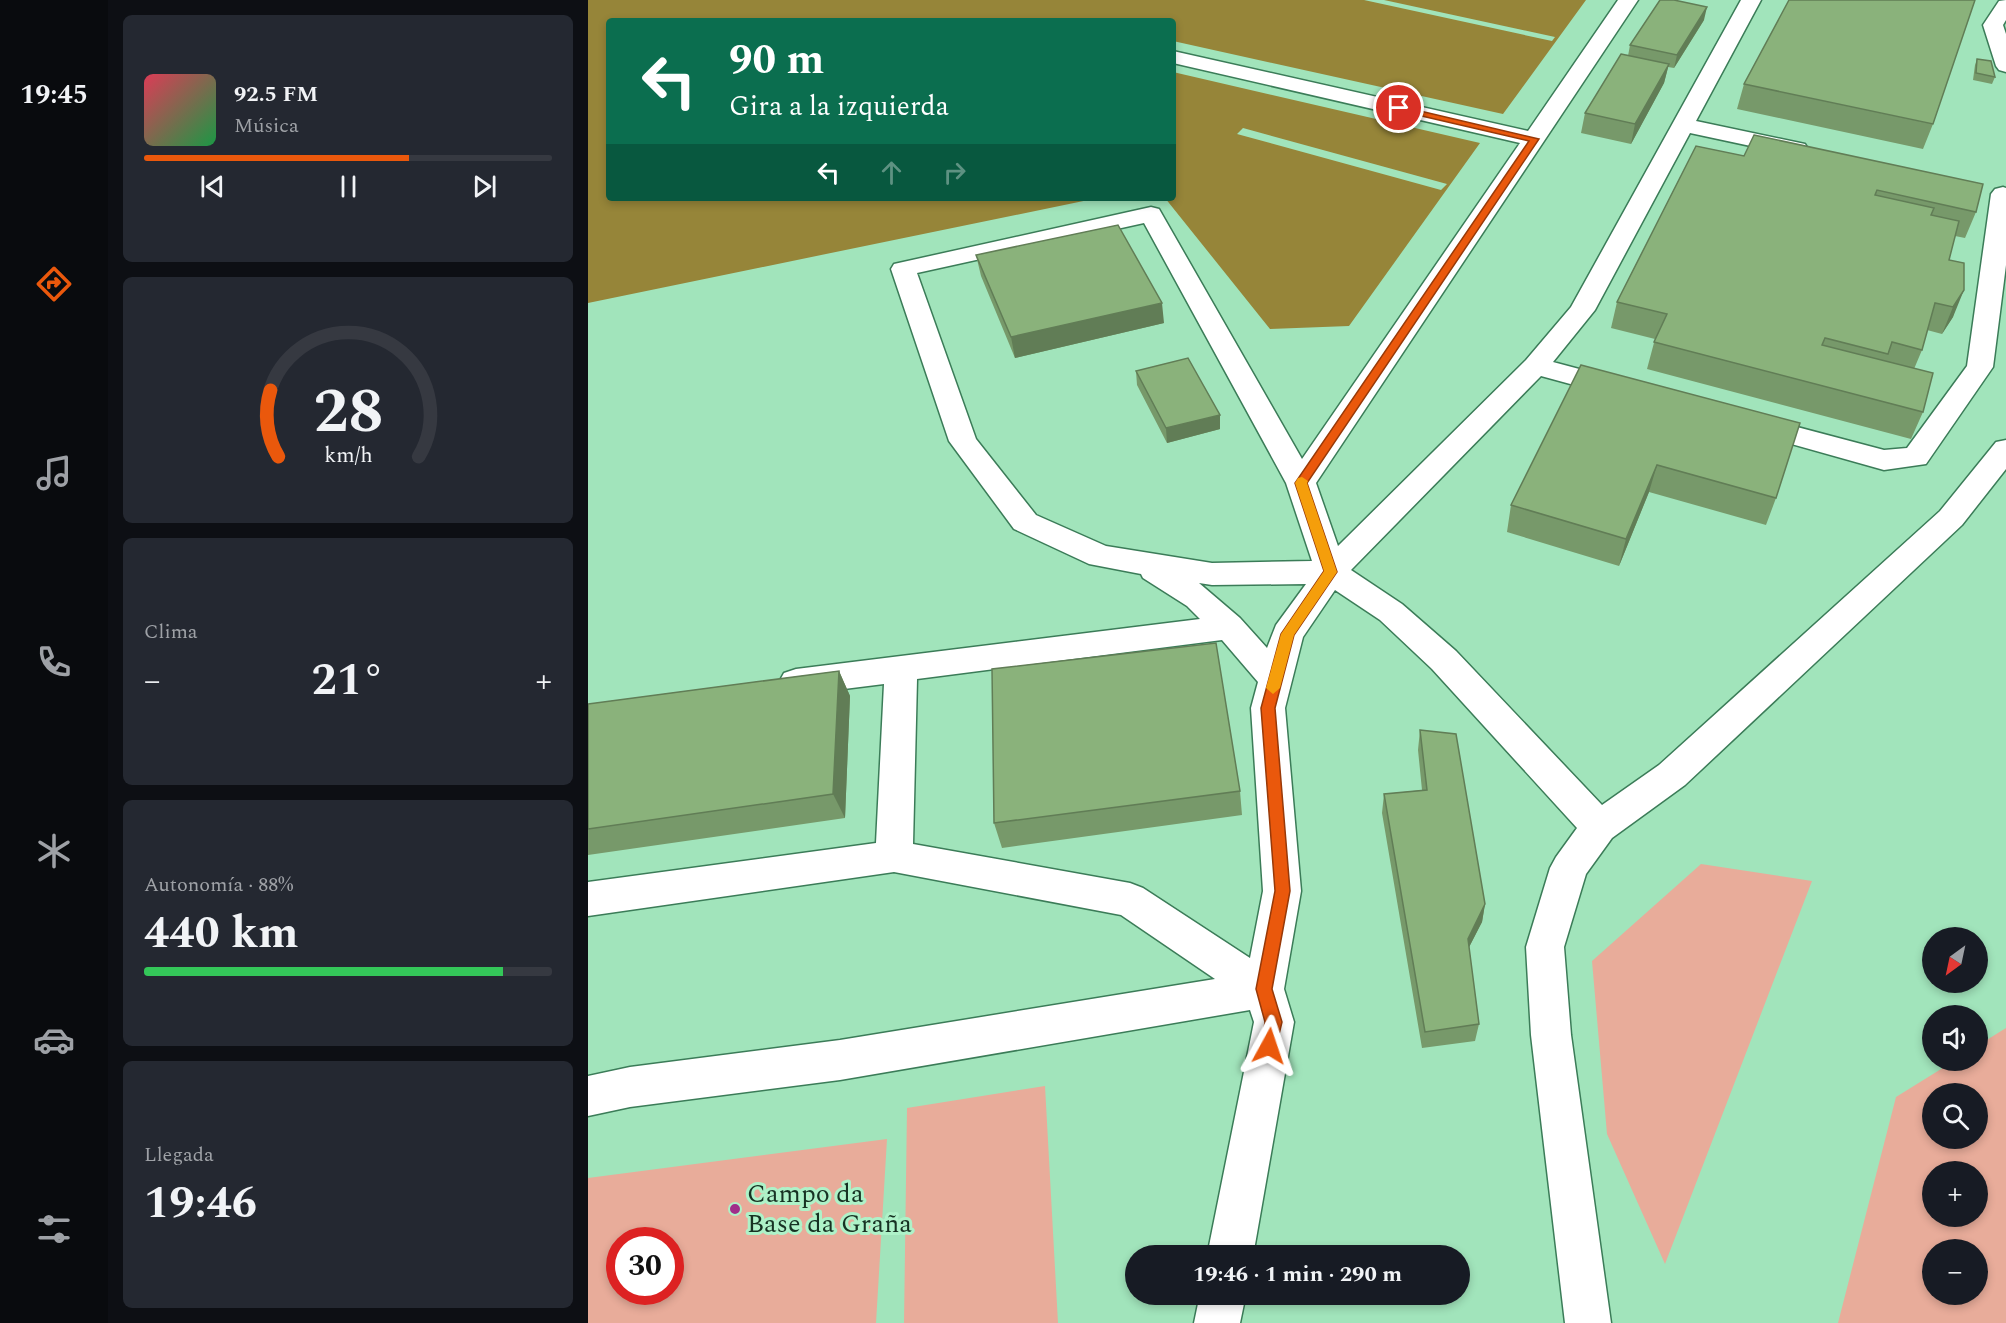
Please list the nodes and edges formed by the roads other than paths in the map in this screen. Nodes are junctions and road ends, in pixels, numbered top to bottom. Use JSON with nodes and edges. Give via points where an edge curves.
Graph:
{"nodes":[{"id":1,"x":1628,"y":0,"type":"edge"},
{"id":2,"x":1751,"y":0,"type":"edge"},
{"id":3,"x":2006,"y":4,"type":"edge"},
{"id":4,"x":1176,"y":58,"type":"edge"},
{"id":5,"x":2006,"y":66,"type":"edge"},
{"id":6,"x":1684,"y":125,"type":"junction"},
{"id":7,"x":1534,"y":139,"type":"junction"},
{"id":8,"x":1821,"y":154,"type":"edge"},
{"id":9,"x":1997,"y":186,"type":"edge"},
{"id":10,"x":1535,"y":366,"type":"junction"},
{"id":11,"x":1648,"y":397,"type":"edge"},
{"id":12,"x":1726,"y":418,"type":"edge"},
{"id":13,"x":2006,"y":449,"type":"edge"},
{"id":14,"x":1301,"y":483,"type":"junction"},
{"id":15,"x":1142,"y":563,"type":"junction"},
{"id":16,"x":1331,"y":572,"type":"junction"},
{"id":17,"x":1229,"y":627,"type":"junction"},
{"id":18,"x":901,"y":671,"type":"junction"},
{"id":19,"x":1276,"y":680,"type":"junction"},
{"id":20,"x":772,"y":685,"type":"edge"},
{"id":21,"x":1599,"y":827,"type":"junction"},
{"id":22,"x":894,"y":856,"type":"junction"},
{"id":23,"x":588,"y":899,"type":"edge"},
{"id":24,"x":1264,"y":989,"type":"junction"},
{"id":25,"x":588,"y":1096,"type":"edge"},
{"id":26,"x":1232,"y":1245,"type":"edge"},
{"id":27,"x":1220,"y":1305,"type":"edge"},
{"id":28,"x":1217,"y":1323,"type":"edge"},
{"id":29,"x":1588,"y":1323,"type":"edge"}],
"edges":[{"from":1,"to":7,"type":"street"},
{"from":2,"to":6,"type":"street"},
{"from":3,"to":5,"type":"street","via":[[1993,25]]},
{"from":4,"to":7,"type":"street"},
{"from":6,"to":8,"type":"street"},
{"from":6,"to":10,"type":"street","via":[[1582,309]]},
{"from":7,"to":14,"type":"street"},
{"from":9,"to":12,"type":"street","via":[[1980,367],[1916,457],[1884,460]]},
{"from":10,"to":11,"type":"street"},
{"from":10,"to":16,"type":"street"},
{"from":13,"to":21,"type":"street","via":[[1942,526],[1672,775]]},
{"from":14,"to":15,"type":"street","via":[[1151,214],[903,269],[963,441],[1024,522],[1100,556]]},
{"from":14,"to":16,"type":"street"},
{"from":15,"to":16,"type":"street","via":[[1212,574]]},
{"from":15,"to":17,"type":"street","via":[[1198,598]]},
{"from":16,"to":19,"type":"street","via":[[1287,634]]},
{"from":16,"to":21,"type":"street","via":[[1391,612],[1444,660]]},
{"from":17,"to":18,"type":"street"},
{"from":17,"to":19,"type":"street"},
{"from":18,"to":20,"type":"street"},
{"from":18,"to":22,"type":"street"},
{"from":19,"to":24,"type":"street","via":[[1268,708],[1282,891]]},
{"from":21,"to":29,"type":"street","via":[[1569,868],[1545,946],[1551,1035]]},
{"from":22,"to":23,"type":"street"},
{"from":22,"to":24,"type":"street","via":[[1130,900]]},
{"from":24,"to":25,"type":"street","via":[[840,1060]]},
{"from":24,"to":26,"type":"street","via":[[1274,1022]]},
{"from":27,"to":28,"type":"street"}]}
